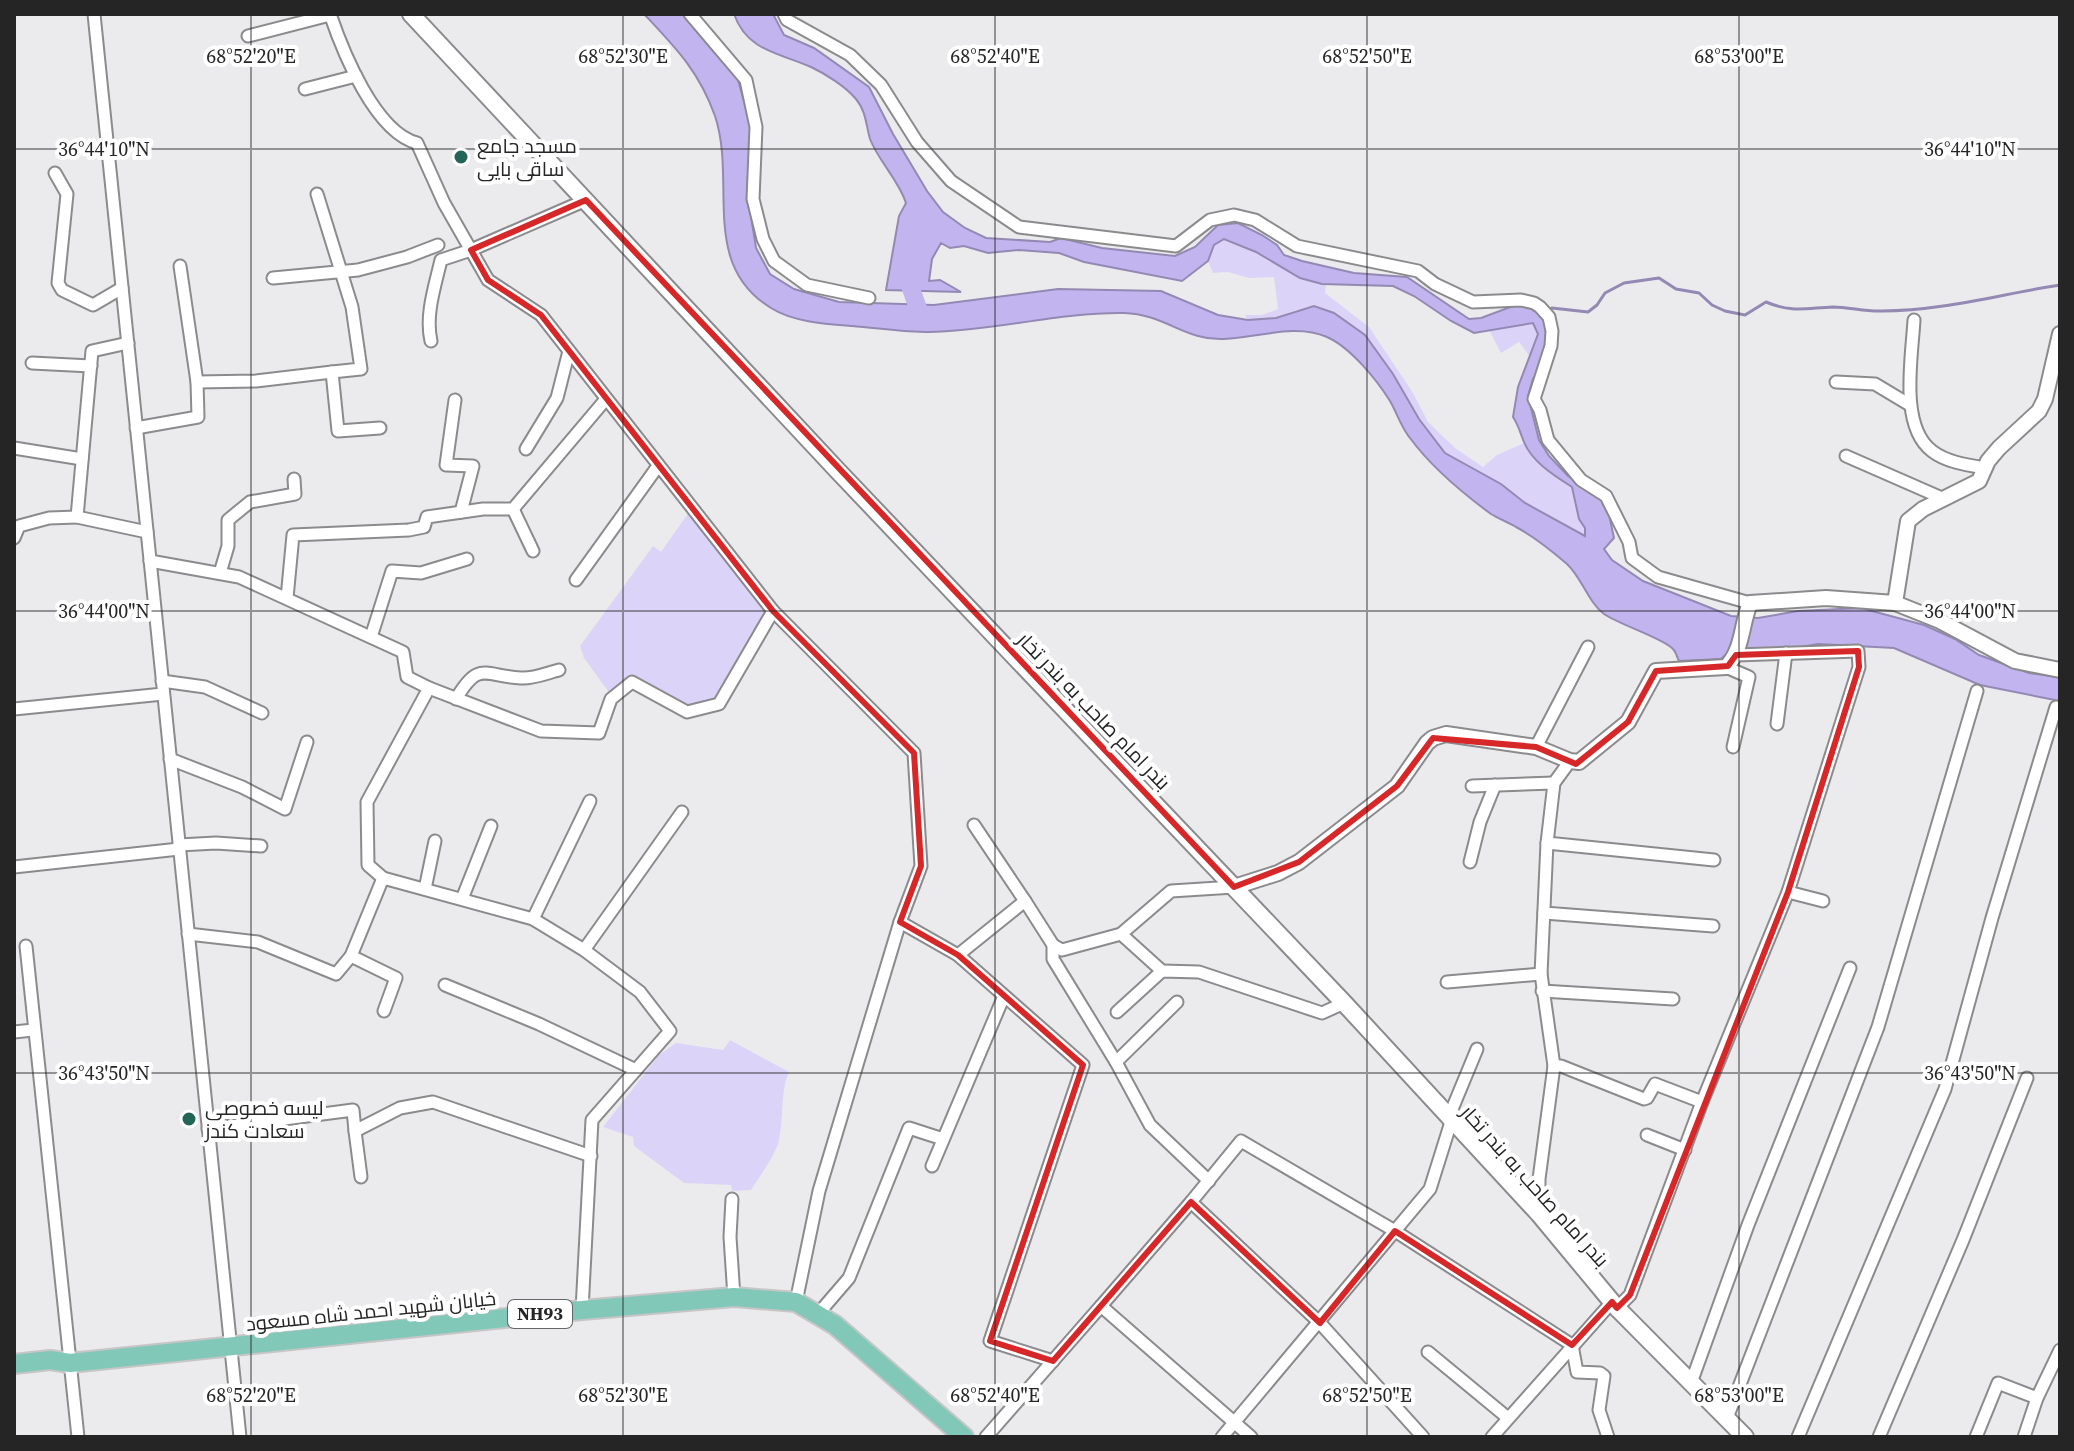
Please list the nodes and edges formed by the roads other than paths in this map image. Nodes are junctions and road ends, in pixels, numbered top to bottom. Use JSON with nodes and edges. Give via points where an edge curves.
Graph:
{"nodes":[{"id":1,"x":94,"y":14,"type":"edge"},
{"id":2,"x":411,"y":14,"type":"edge"},
{"id":3,"x":690,"y":14,"type":"edge"},
{"id":4,"x":784,"y":14,"type":"edge"},
{"id":5,"x":330,"y":15,"type":"edge"},
{"id":6,"x":248,"y":36,"type":"dead end"},
{"id":7,"x":356,"y":76,"type":"junction"},
{"id":8,"x":305,"y":89,"type":"dead end"},
{"id":9,"x":55,"y":173,"type":"dead end"},
{"id":10,"x":317,"y":194,"type":"dead end"},
{"id":11,"x":586,"y":200,"type":"junction"},
{"id":12,"x":438,"y":245,"type":"dead end"},
{"id":13,"x":471,"y":250,"type":"junction"},
{"id":14,"x":180,"y":266,"type":"dead end"},
{"id":15,"x":341,"y":272,"type":"junction"},
{"id":16,"x":273,"y":278,"type":"dead end"},
{"id":17,"x":122,"y":288,"type":"junction"},
{"id":18,"x":869,"y":298,"type":"dead end"},
{"id":19,"x":1914,"y":320,"type":"dead end"},
{"id":20,"x":2060,"y":334,"type":"edge"},
{"id":21,"x":431,"y":341,"type":"dead end"},
{"id":22,"x":128,"y":343,"type":"junction"},
{"id":23,"x":569,"y":351,"type":"junction"},
{"id":24,"x":32,"y":363,"type":"dead end"},
{"id":25,"x":91,"y":366,"type":"junction"},
{"id":26,"x":332,"y":372,"type":"junction"},
{"id":27,"x":197,"y":382,"type":"junction"},
{"id":28,"x":1836,"y":382,"type":"dead end"},
{"id":29,"x":606,"y":399,"type":"junction"},
{"id":30,"x":455,"y":400,"type":"dead end"},
{"id":31,"x":1910,"y":405,"type":"junction"},
{"id":32,"x":136,"y":428,"type":"junction"},
{"id":33,"x":380,"y":428,"type":"dead end"},
{"id":34,"x":14,"y":448,"type":"edge"},
{"id":35,"x":526,"y":449,"type":"dead end"},
{"id":36,"x":1846,"y":456,"type":"dead end"},
{"id":37,"x":82,"y":459,"type":"junction"},
{"id":38,"x":658,"y":466,"type":"junction"},
{"id":39,"x":1985,"y":468,"type":"junction"},
{"id":40,"x":294,"y":479,"type":"dead end"},
{"id":41,"x":1942,"y":498,"type":"junction"},
{"id":42,"x":513,"y":509,"type":"junction"},
{"id":43,"x":461,"y":512,"type":"junction"},
{"id":44,"x":77,"y":517,"type":"junction"},
{"id":45,"x":147,"y":532,"type":"junction"},
{"id":46,"x":14,"y":538,"type":"edge"},
{"id":47,"x":533,"y":551,"type":"dead end"},
{"id":48,"x":467,"y":559,"type":"dead end"},
{"id":49,"x":150,"y":561,"type":"junction"},
{"id":50,"x":220,"y":573,"type":"junction"},
{"id":51,"x":576,"y":580,"type":"dead end"},
{"id":52,"x":287,"y":598,"type":"junction"},
{"id":53,"x":1895,"y":603,"type":"junction"},
{"id":54,"x":1748,"y":608,"type":"junction"},
{"id":55,"x":773,"y":611,"type":"junction"},
{"id":56,"x":371,"y":637,"type":"junction"},
{"id":57,"x":1588,"y":647,"type":"dead end"},
{"id":58,"x":1786,"y":653,"type":"junction"},
{"id":59,"x":1737,"y":654,"type":"junction"},
{"id":60,"x":1726,"y":667,"type":"junction"},
{"id":61,"x":559,"y":670,"type":"dead end"},
{"id":62,"x":2060,"y":670,"type":"edge"},
{"id":63,"x":162,"y":681,"type":"junction"},
{"id":64,"x":429,"y":688,"type":"junction"},
{"id":65,"x":1977,"y":691,"type":"dead end"},
{"id":66,"x":163,"y":694,"type":"junction"},
{"id":67,"x":456,"y":699,"type":"junction"},
{"id":68,"x":2056,"y":707,"type":"dead end"},
{"id":69,"x":14,"y":709,"type":"edge"},
{"id":70,"x":262,"y":713,"type":"dead end"},
{"id":71,"x":1777,"y":724,"type":"dead end"},
{"id":72,"x":307,"y":742,"type":"dead end"},
{"id":73,"x":1536,"y":747,"type":"junction"},
{"id":74,"x":1733,"y":747,"type":"dead end"},
{"id":75,"x":170,"y":759,"type":"junction"},
{"id":76,"x":1570,"y":761,"type":"junction"},
{"id":77,"x":1554,"y":783,"type":"junction"},
{"id":78,"x":1495,"y":785,"type":"junction"},
{"id":79,"x":1472,"y":786,"type":"dead end"},
{"id":80,"x":590,"y":801,"type":"dead end"},
{"id":81,"x":682,"y":812,"type":"dead end"},
{"id":82,"x":974,"y":825,"type":"dead end"},
{"id":83,"x":491,"y":826,"type":"dead end"},
{"id":84,"x":435,"y":841,"type":"dead end"},
{"id":85,"x":1547,"y":843,"type":"junction"},
{"id":86,"x":261,"y":846,"type":"dead end"},
{"id":87,"x":179,"y":847,"type":"junction"},
{"id":88,"x":1714,"y":860,"type":"dead end"},
{"id":89,"x":1470,"y":862,"type":"dead end"},
{"id":90,"x":14,"y":867,"type":"edge"},
{"id":91,"x":383,"y":878,"type":"junction"},
{"id":92,"x":1234,"y":887,"type":"junction"},
{"id":93,"x":425,"y":889,"type":"junction"},
{"id":94,"x":1788,"y":892,"type":"junction"},
{"id":95,"x":462,"y":899,"type":"junction"},
{"id":96,"x":1025,"y":901,"type":"junction"},
{"id":97,"x":1823,"y":901,"type":"dead end"},
{"id":98,"x":1544,"y":913,"type":"junction"},
{"id":99,"x":533,"y":919,"type":"junction"},
{"id":100,"x":900,"y":922,"type":"junction"},
{"id":101,"x":1713,"y":926,"type":"dead end"},
{"id":102,"x":188,"y":934,"type":"junction"},
{"id":103,"x":1121,"y":934,"type":"junction"},
{"id":104,"x":1053,"y":945,"type":"junction"},
{"id":105,"x":26,"y":946,"type":"dead end"},
{"id":106,"x":584,"y":950,"type":"junction"},
{"id":107,"x":958,"y":955,"type":"junction"},
{"id":108,"x":351,"y":956,"type":"junction"},
{"id":109,"x":1850,"y":968,"type":"dead end"},
{"id":110,"x":1162,"y":971,"type":"junction"},
{"id":111,"x":1541,"y":974,"type":"junction"},
{"id":112,"x":1447,"y":982,"type":"dead end"},
{"id":113,"x":445,"y":985,"type":"dead end"},
{"id":114,"x":1542,"y":991,"type":"junction"},
{"id":115,"x":1004,"y":996,"type":"junction"},
{"id":116,"x":1673,"y":999,"type":"dead end"},
{"id":117,"x":1177,"y":1002,"type":"dead end"},
{"id":118,"x":1344,"y":1003,"type":"junction"},
{"id":119,"x":384,"y":1011,"type":"dead end"},
{"id":120,"x":1117,"y":1012,"type":"dead end"},
{"id":121,"x":33,"y":1030,"type":"junction"},
{"id":122,"x":14,"y":1032,"type":"edge"},
{"id":123,"x":1477,"y":1049,"type":"dead end"},
{"id":124,"x":1116,"y":1062,"type":"junction"},
{"id":125,"x":1554,"y":1066,"type":"junction"},
{"id":126,"x":636,"y":1070,"type":"junction"},
{"id":127,"x":2027,"y":1078,"type":"dead end"},
{"id":128,"x":1702,"y":1102,"type":"junction"},
{"id":129,"x":1450,"y":1120,"type":"junction"},
{"id":130,"x":208,"y":1129,"type":"junction"},
{"id":131,"x":355,"y":1131,"type":"junction"},
{"id":132,"x":1647,"y":1135,"type":"dead end"},
{"id":133,"x":943,"y":1139,"type":"junction"},
{"id":134,"x":1685,"y":1150,"type":"junction"},
{"id":135,"x":591,"y":1156,"type":"junction"},
{"id":136,"x":932,"y":1166,"type":"dead end"},
{"id":137,"x":361,"y":1177,"type":"dead end"},
{"id":138,"x":1209,"y":1181,"type":"junction"},
{"id":139,"x":732,"y":1199,"type":"dead end"},
{"id":140,"x":1191,"y":1202,"type":"junction"},
{"id":141,"x":1539,"y":1214,"type":"junction"},
{"id":142,"x":1395,"y":1231,"type":"junction"},
{"id":143,"x":734,"y":1297,"type":"junction"},
{"id":144,"x":796,"y":1302,"type":"junction"},
{"id":145,"x":1614,"y":1305,"type":"junction"},
{"id":146,"x":1101,"y":1306,"type":"junction"},
{"id":147,"x":582,"y":1310,"type":"junction"},
{"id":148,"x":818,"y":1314,"type":"junction"},
{"id":149,"x":1320,"y":1323,"type":"junction"},
{"id":150,"x":1572,"y":1345,"type":"junction"},
{"id":151,"x":231,"y":1348,"type":"junction"},
{"id":152,"x":2060,"y":1350,"type":"edge"},
{"id":153,"x":1428,"y":1352,"type":"dead end"},
{"id":154,"x":1053,"y":1361,"type":"junction"},
{"id":155,"x":70,"y":1363,"type":"junction"},
{"id":156,"x":14,"y":1364,"type":"edge"},
{"id":157,"x":2055,"y":1373,"type":"edge"},
{"id":158,"x":14,"y":1375,"type":"edge"},
{"id":159,"x":1691,"y":1383,"type":"junction"},
{"id":160,"x":2037,"y":1398,"type":"junction"},
{"id":161,"x":1508,"y":1418,"type":"junction"},
{"id":162,"x":1727,"y":1418,"type":"junction"},
{"id":163,"x":1234,"y":1423,"type":"junction"},
{"id":164,"x":957,"y":1435,"type":"edge"},
{"id":165,"x":2026,"y":1436,"type":"edge"},
{"id":166,"x":78,"y":1437,"type":"edge"},
{"id":167,"x":240,"y":1437,"type":"edge"},
{"id":168,"x":986,"y":1437,"type":"edge"},
{"id":169,"x":1222,"y":1437,"type":"edge"},
{"id":170,"x":1251,"y":1437,"type":"edge"},
{"id":171,"x":1423,"y":1437,"type":"edge"},
{"id":172,"x":1492,"y":1437,"type":"edge"},
{"id":173,"x":1608,"y":1437,"type":"edge"},
{"id":174,"x":1745,"y":1437,"type":"edge"},
{"id":175,"x":1798,"y":1437,"type":"edge"},
{"id":176,"x":1879,"y":1437,"type":"edge"},
{"id":177,"x":1976,"y":1437,"type":"edge"}],
"edges":[{"from":1,"to":17,"type":"street"},
{"from":2,"to":11,"type":"main road","name":"بندر امام صاحب به بندر تخار"},
{"from":3,"to":18,"type":"street","via":[[746,80],[756,127],[753,199],[774,261],[807,285]]},
{"from":4,"to":54,"type":"street","via":[[850,55],[881,85],[917,142],[951,181],[1019,227],[1176,246],[1210,220],[1234,215],[1255,220],[1297,246],[1418,271],[1473,302],[1521,300],[1540,307],[1552,331],[1534,399],[1548,440],[1581,480],[1606,496],[1632,558],[1658,577]]},
{"from":5,"to":6,"type":"street"},
{"from":5,"to":7,"type":"street"},
{"from":7,"to":8,"type":"street"},
{"from":7,"to":13,"type":"street","via":[[402,139],[417,143]]},
{"from":9,"to":17,"type":"street","via":[[67,194],[58,283],[62,290],[93,305]]},
{"from":10,"to":15,"type":"street"},
{"from":11,"to":13,"type":"street"},
{"from":11,"to":92,"type":"main road","name":"بندر امام صاحب به بندر تخار"},
{"from":12,"to":15,"type":"street"},
{"from":13,"to":21,"type":"street","via":[[441,260],[430,311]]},
{"from":13,"to":23,"type":"street","via":[[488,280],[541,315]]},
{"from":14,"to":27,"type":"street"},
{"from":15,"to":16,"type":"street"},
{"from":15,"to":26,"type":"street","via":[[361,369]]},
{"from":17,"to":22,"type":"street"},
{"from":19,"to":31,"type":"street"},
{"from":20,"to":39,"type":"street","via":[[2039,411]]},
{"from":22,"to":25,"type":"street","via":[[92,351]]},
{"from":22,"to":32,"type":"street"},
{"from":23,"to":29,"type":"street"},
{"from":23,"to":35,"type":"street","via":[[557,398]]},
{"from":24,"to":25,"type":"street"},
{"from":25,"to":37,"type":"street"},
{"from":26,"to":27,"type":"street"},
{"from":26,"to":33,"type":"street","via":[[338,431]]},
{"from":27,"to":32,"type":"street","via":[[198,417]]},
{"from":28,"to":31,"type":"street","via":[[1875,384]]},
{"from":29,"to":38,"type":"street"},
{"from":29,"to":42,"type":"street"},
{"from":30,"to":43,"type":"street","via":[[446,465],[473,466]]},
{"from":31,"to":39,"type":"street","via":[[1912,421],[1933,452]]},
{"from":32,"to":45,"type":"street"},
{"from":34,"to":37,"type":"street"},
{"from":36,"to":41,"type":"street"},
{"from":37,"to":44,"type":"street"},
{"from":38,"to":51,"type":"street"},
{"from":38,"to":55,"type":"street"},
{"from":39,"to":41,"type":"street","via":[[1979,481]]},
{"from":40,"to":50,"type":"street","via":[[295,494],[250,502],[228,520]]},
{"from":41,"to":53,"type":"street","via":[[1908,521]]},
{"from":42,"to":43,"type":"street"},
{"from":42,"to":47,"type":"street"},
{"from":43,"to":52,"type":"street","via":[[427,517],[424,527],[409,530],[293,535]]},
{"from":44,"to":45,"type":"street"},
{"from":44,"to":46,"type":"street","via":[[19,526]]},
{"from":45,"to":49,"type":"street"},
{"from":48,"to":56,"type":"street","via":[[421,573],[392,571]]},
{"from":49,"to":50,"type":"street"},
{"from":49,"to":63,"type":"street"},
{"from":50,"to":52,"type":"street"},
{"from":52,"to":56,"type":"street"},
{"from":53,"to":54,"type":"street","via":[[1826,598]]},
{"from":53,"to":62,"type":"street","via":[[2015,661]]},
{"from":54,"to":59,"type":"street"},
{"from":55,"to":67,"type":"street","via":[[719,704],[687,712],[632,682],[611,699],[596,733],[541,731]]},
{"from":55,"to":100,"type":"street","via":[[914,753],[921,866]]},
{"from":56,"to":64,"type":"street","via":[[403,652],[407,677]]},
{"from":57,"to":73,"type":"street"},
{"from":58,"to":59,"type":"street"},
{"from":58,"to":71,"type":"street"},
{"from":58,"to":94,"type":"street","via":[[1858,651],[1859,667]]},
{"from":59,"to":60,"type":"street"},
{"from":60,"to":74,"type":"street","via":[[1749,677]]},
{"from":60,"to":76,"type":"street","via":[[1656,671],[1628,722],[1579,762]]},
{"from":61,"to":67,"type":"street","via":[[522,678],[478,673],[467,679]]},
{"from":63,"to":66,"type":"street"},
{"from":63,"to":70,"type":"street","via":[[205,687]]},
{"from":64,"to":67,"type":"street"},
{"from":64,"to":91,"type":"street","via":[[367,802],[368,865]]},
{"from":65,"to":162,"type":"street","via":[[1878,1027]]},
{"from":66,"to":69,"type":"street"},
{"from":66,"to":75,"type":"street"},
{"from":68,"to":175,"type":"street","via":[[1945,1089]]},
{"from":72,"to":75,"type":"street","via":[[285,809]]},
{"from":73,"to":76,"type":"street"},
{"from":73,"to":92,"type":"street","via":[[1446,734],[1433,738],[1397,786],[1299,862]]},
{"from":75,"to":87,"type":"street"},
{"from":76,"to":77,"type":"street"},
{"from":77,"to":78,"type":"street"},
{"from":77,"to":85,"type":"street"},
{"from":78,"to":79,"type":"street"},
{"from":78,"to":89,"type":"street"},
{"from":80,"to":99,"type":"street"},
{"from":81,"to":106,"type":"street"},
{"from":82,"to":96,"type":"street"},
{"from":83,"to":95,"type":"street"},
{"from":84,"to":93,"type":"street"},
{"from":85,"to":88,"type":"street"},
{"from":85,"to":98,"type":"street"},
{"from":86,"to":87,"type":"street"},
{"from":87,"to":90,"type":"street"},
{"from":87,"to":102,"type":"street"},
{"from":91,"to":93,"type":"street"},
{"from":91,"to":108,"type":"street"},
{"from":92,"to":103,"type":"street","via":[[1171,891]]},
{"from":92,"to":118,"type":"main road","name":"بندر امام صاحب به بندر تخار"},
{"from":93,"to":95,"type":"street"},
{"from":94,"to":97,"type":"street"},
{"from":94,"to":128,"type":"street"},
{"from":95,"to":99,"type":"street"},
{"from":96,"to":104,"type":"street"},
{"from":96,"to":107,"type":"street"},
{"from":98,"to":101,"type":"street"},
{"from":98,"to":111,"type":"street"},
{"from":99,"to":106,"type":"street"},
{"from":100,"to":107,"type":"street"},
{"from":100,"to":144,"type":"street","via":[[819,1191]]},
{"from":102,"to":108,"type":"street","via":[[258,942],[336,974]]},
{"from":102,"to":130,"type":"street"},
{"from":103,"to":104,"type":"street","via":[[1062,950]]},
{"from":103,"to":110,"type":"street"},
{"from":104,"to":124,"type":"street","via":[[1053,959]]},
{"from":105,"to":121,"type":"street"},
{"from":106,"to":126,"type":"street","via":[[640,992],[669,1028]]},
{"from":107,"to":115,"type":"street"},
{"from":108,"to":119,"type":"street","via":[[396,978]]},
{"from":109,"to":159,"type":"street"},
{"from":110,"to":118,"type":"street","via":[[1199,972],[1322,1013]]},
{"from":110,"to":120,"type":"street"},
{"from":111,"to":112,"type":"street"},
{"from":111,"to":114,"type":"street"},
{"from":113,"to":126,"type":"street"},
{"from":114,"to":116,"type":"street"},
{"from":114,"to":125,"type":"street"},
{"from":115,"to":133,"type":"street"},
{"from":115,"to":154,"type":"street","via":[[1083,1065],[990,1341]]},
{"from":117,"to":124,"type":"street"},
{"from":118,"to":129,"type":"main road","name":"بندر امام صاحب به بندر تخار"},
{"from":121,"to":122,"type":"street"},
{"from":121,"to":155,"type":"street"},
{"from":123,"to":129,"type":"street"},
{"from":124,"to":138,"type":"street","via":[[1150,1125]]},
{"from":125,"to":128,"type":"street","via":[[1644,1099],[1655,1084]]},
{"from":125,"to":141,"type":"street"},
{"from":126,"to":135,"type":"street","via":[[592,1120]]},
{"from":127,"to":176,"type":"street"},
{"from":128,"to":134,"type":"street"},
{"from":129,"to":141,"type":"main road","name":"بندر امام صاحب به بندر تخار"},
{"from":129,"to":142,"type":"street","via":[[1430,1189]]},
{"from":130,"to":131,"type":"street","via":[[353,1110]]},
{"from":130,"to":151,"type":"street"},
{"from":131,"to":135,"type":"street","via":[[400,1108],[433,1102]]},
{"from":131,"to":137,"type":"street"},
{"from":132,"to":134,"type":"street"},
{"from":133,"to":136,"type":"street"},
{"from":133,"to":148,"type":"street","via":[[909,1128],[849,1278]]},
{"from":134,"to":145,"type":"street","via":[[1630,1295]]},
{"from":135,"to":147,"type":"street"},
{"from":138,"to":140,"type":"street"},
{"from":138,"to":142,"type":"street","via":[[1241,1141]]},
{"from":139,"to":143,"type":"street"},
{"from":140,"to":146,"type":"street"},
{"from":140,"to":149,"type":"street"},
{"from":141,"to":145,"type":"main road","name":"بندر امام صاحب به بندر تخار"},
{"from":142,"to":149,"type":"street"},
{"from":142,"to":150,"type":"street"},
{"from":143,"to":144,"type":"main road","name":"خیابان شهید احمد شاه مسعود","number":"NH93"},
{"from":143,"to":147,"type":"main road","name":"خیابان شهید احمد شاه مسعود","number":"NH93"},
{"from":144,"to":148,"type":"main road","name":"خیابان شهید احمد شاه مسعود","number":"NH93"},
{"from":145,"to":150,"type":"street"},
{"from":145,"to":159,"type":"main road","name":"بندر امام صاحب به بندر تخار"},
{"from":146,"to":154,"type":"street"},
{"from":146,"to":163,"type":"street"},
{"from":147,"to":151,"type":"main road","name":"خیابان شهید احمد شاه مسعود","number":"NH93"},
{"from":148,"to":164,"type":"main road","name":"خیابان شهید احمد شاه مسعود","number":"NH93"},
{"from":149,"to":163,"type":"street"},
{"from":149,"to":171,"type":"street"},
{"from":150,"to":161,"type":"street"},
{"from":150,"to":173,"type":"street","via":[[1577,1372],[1604,1376],[1599,1410]]},
{"from":151,"to":155,"type":"main road","name":"خیابان شهید احمد شاه مسعود","number":"NH93"},
{"from":151,"to":167,"type":"street"},
{"from":152,"to":157,"type":"street"},
{"from":153,"to":161,"type":"street"},
{"from":154,"to":168,"type":"street"},
{"from":155,"to":156,"type":"main road","name":"خیابان شهید احمد شاه مسعود","number":"NH93"},
{"from":155,"to":158,"type":"main road","name":"خیابان شهید احمد شاه مسعود","number":"NH93"},
{"from":155,"to":166,"type":"street"},
{"from":157,"to":160,"type":"street"},
{"from":159,"to":162,"type":"main road","name":"بندر امام صاحب به بندر تخار"},
{"from":160,"to":165,"type":"street"},
{"from":160,"to":177,"type":"street","via":[[1998,1383]]},
{"from":161,"to":172,"type":"street"},
{"from":162,"to":174,"type":"main road","name":"بندر امام صاحب به بندر تخار"},
{"from":163,"to":169,"type":"street"},
{"from":163,"to":170,"type":"street"}]}
